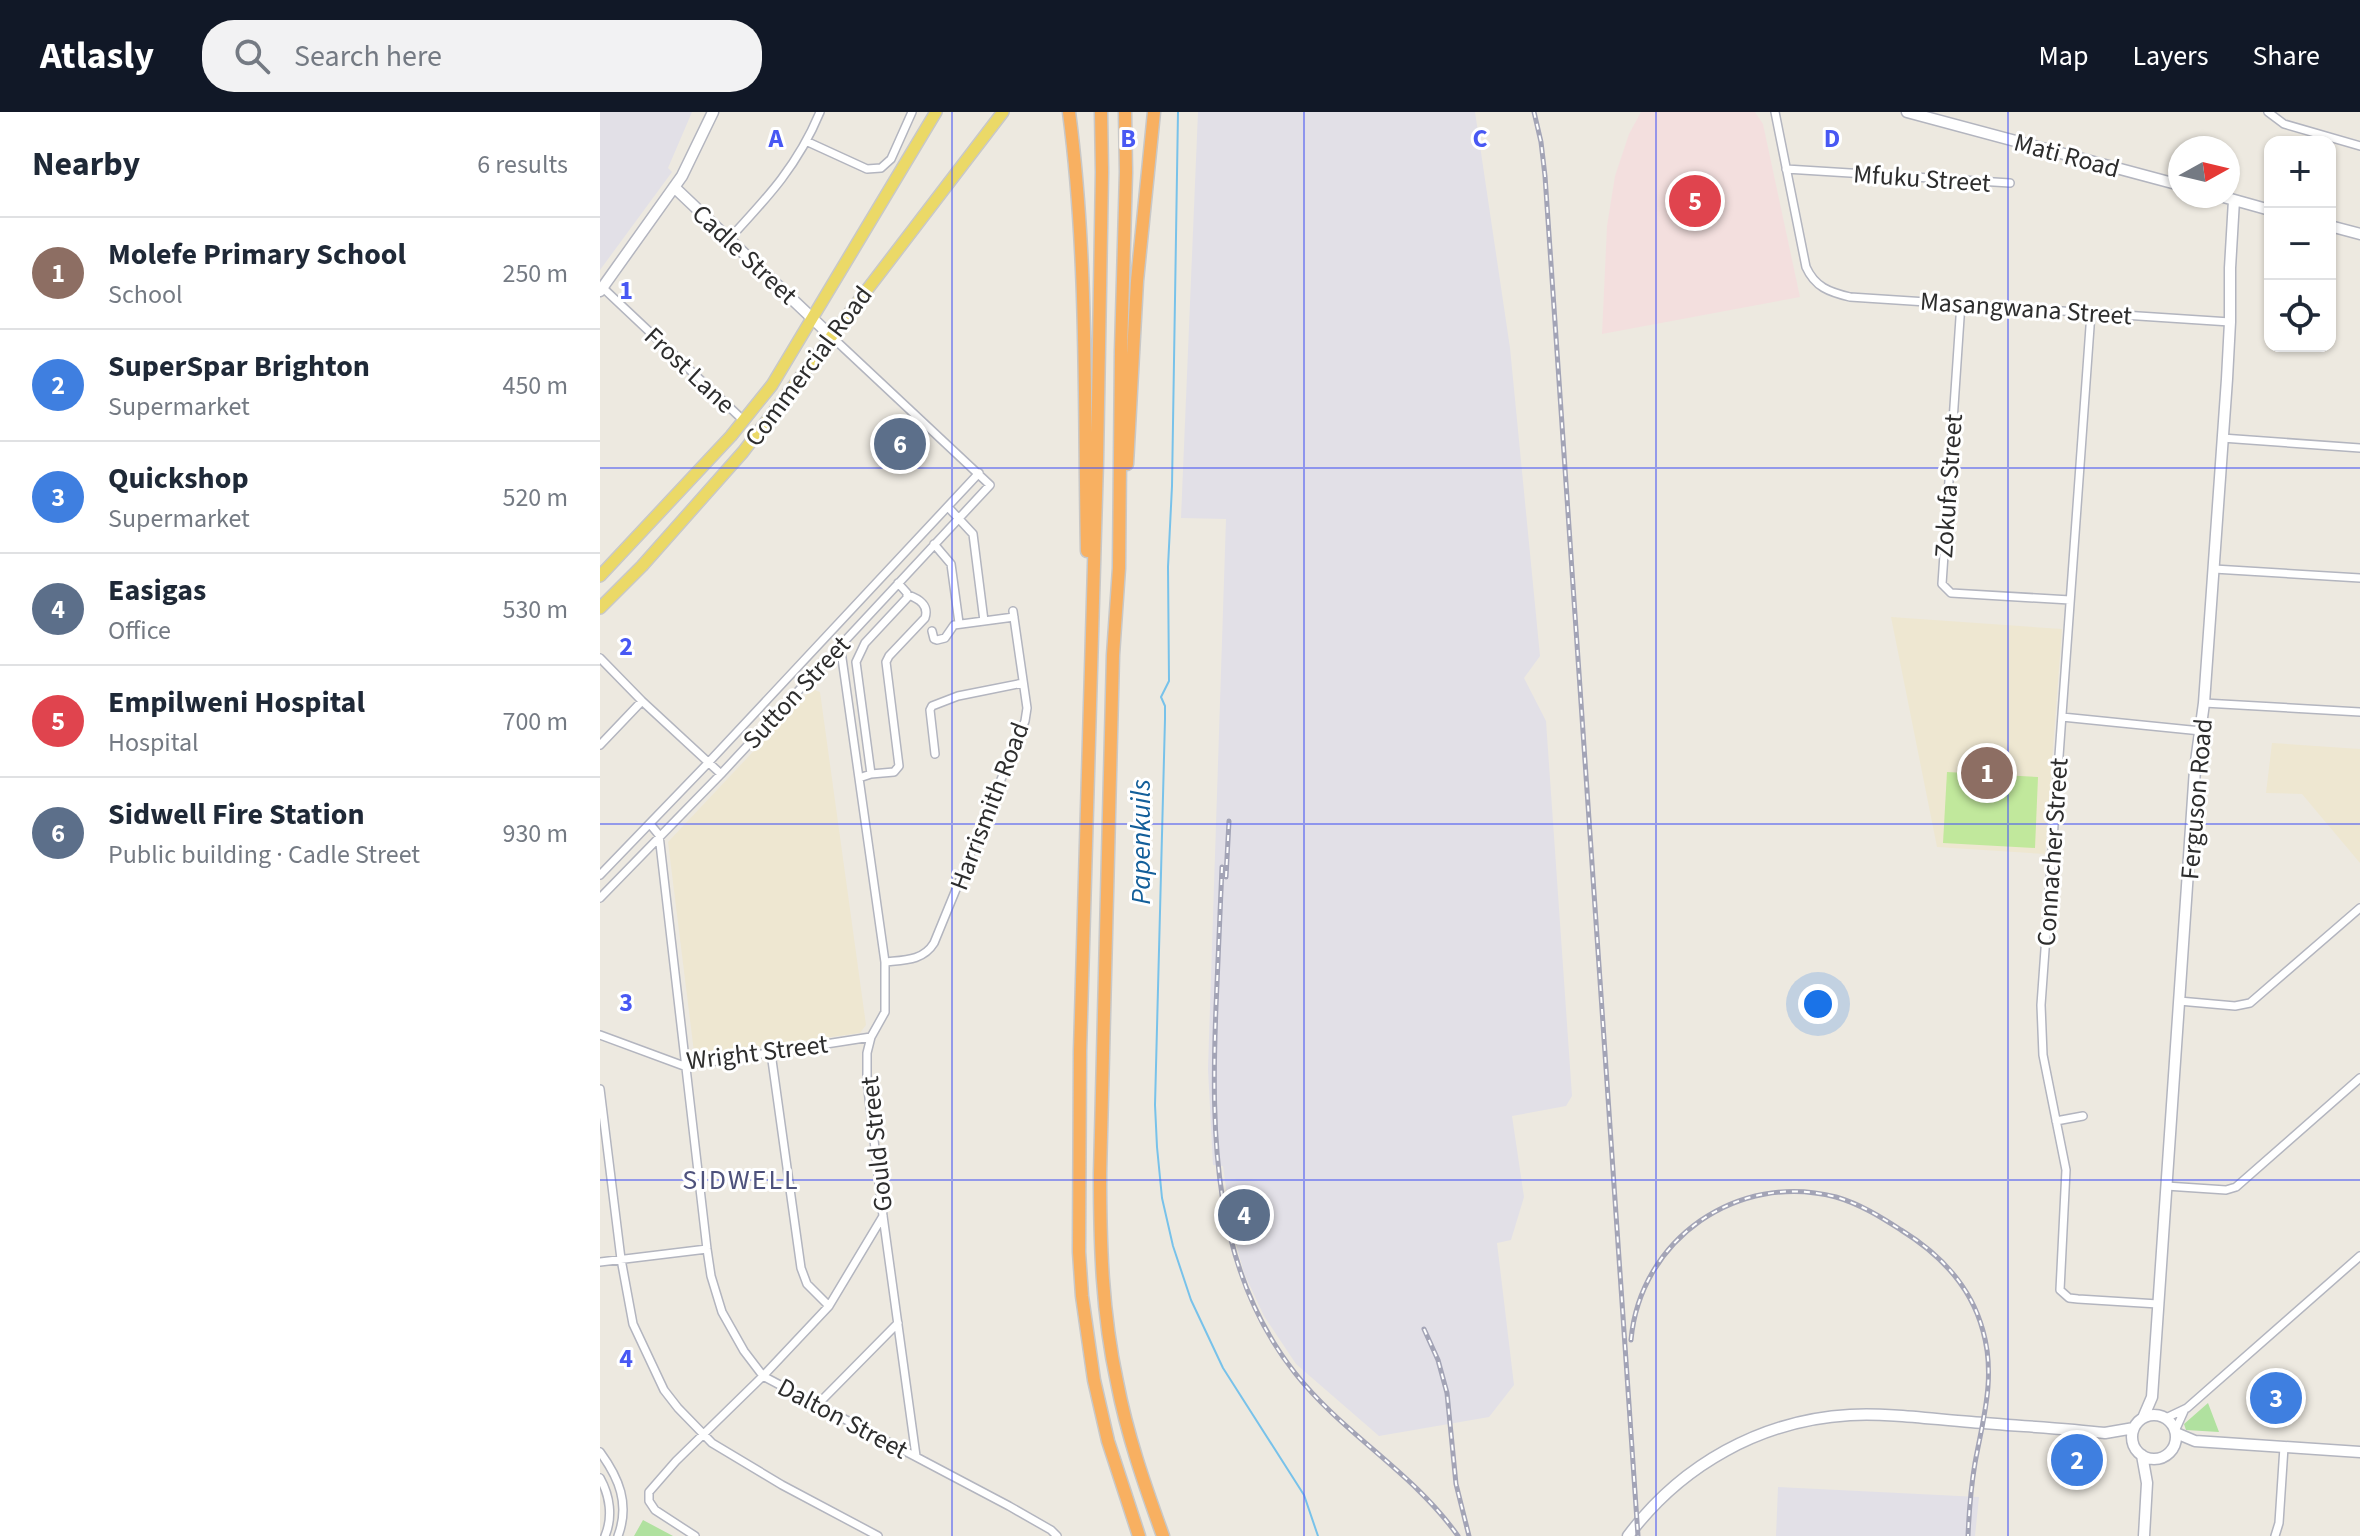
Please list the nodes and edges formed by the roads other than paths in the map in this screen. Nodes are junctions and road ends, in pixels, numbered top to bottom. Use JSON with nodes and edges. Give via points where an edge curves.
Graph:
{"nodes":[{"id":1,"x":713,"y":112,"type":"edge"},
{"id":2,"x":820,"y":112,"type":"edge"},
{"id":3,"x":912,"y":112,"type":"edge"},
{"id":4,"x":936,"y":112,"type":"edge"},
{"id":5,"x":1003,"y":112,"type":"edge"},
{"id":6,"x":1069,"y":112,"type":"edge"},
{"id":7,"x":1101,"y":112,"type":"edge"},
{"id":8,"x":1125,"y":112,"type":"edge"},
{"id":9,"x":1154,"y":112,"type":"edge"},
{"id":10,"x":1775,"y":112,"type":"edge"},
{"id":11,"x":1907,"y":112,"type":"edge"},
{"id":12,"x":2268,"y":112,"type":"edge"},
{"id":13,"x":808,"y":142,"type":"junction"},
{"id":14,"x":2360,"y":146,"type":"edge"},
{"id":15,"x":1786,"y":169,"type":"junction"},
{"id":16,"x":2168,"y":182,"type":"edge"},
{"id":17,"x":2010,"y":183,"type":"dead end"},
{"id":18,"x":674,"y":187,"type":"junction"},
{"id":19,"x":2240,"y":202,"type":"edge"},
{"id":20,"x":2234,"y":208,"type":"edge"},
{"id":21,"x":2264,"y":208,"type":"edge"},
{"id":22,"x":2336,"y":228,"type":"edge"},
{"id":23,"x":2360,"y":234,"type":"edge"},
{"id":24,"x":730,"y":238,"type":"junction"},
{"id":25,"x":602,"y":290,"type":"edge"},
{"id":26,"x":1961,"y":303,"type":"junction"},
{"id":27,"x":2091,"y":313,"type":"junction"},
{"id":28,"x":812,"y":318,"type":"junction"},
{"id":29,"x":2230,"y":322,"type":"junction"},
{"id":30,"x":832,"y":337,"type":"junction"},
{"id":31,"x":743,"y":420,"type":"junction"},
{"id":32,"x":2222,"y":438,"type":"junction"},
{"id":33,"x":2360,"y":448,"type":"edge"},
{"id":34,"x":979,"y":473,"type":"junction"},
{"id":35,"x":990,"y":485,"type":"joint"},
{"id":36,"x":948,"y":507,"type":"junction"},
{"id":37,"x":959,"y":518,"type":"junction"},
{"id":38,"x":934,"y":544,"type":"junction"},
{"id":39,"x":1119,"y":568,"type":"junction"},
{"id":40,"x":2214,"y":569,"type":"junction"},
{"id":41,"x":600,"y":576,"type":"edge"},
{"id":42,"x":2360,"y":578,"type":"edge"},
{"id":43,"x":898,"y":583,"type":"junction"},
{"id":44,"x":908,"y":595,"type":"junction"},
{"id":45,"x":2070,"y":600,"type":"junction"},
{"id":46,"x":600,"y":608,"type":"edge"},
{"id":47,"x":849,"y":611,"type":"junction"},
{"id":48,"x":984,"y":621,"type":"junction"},
{"id":49,"x":861,"y":622,"type":"junction"},
{"id":50,"x":959,"y":623,"type":"junction"},
{"id":51,"x":932,"y":631,"type":"dead end"},
{"id":52,"x":840,"y":644,"type":"junction"},
{"id":53,"x":1090,"y":650,"type":"junction"},
{"id":54,"x":600,"y":658,"type":"edge"},
{"id":55,"x":800,"y":663,"type":"junction"},
{"id":56,"x":812,"y":675,"type":"junction"},
{"id":57,"x":1023,"y":683,"type":"junction"},
{"id":58,"x":642,"y":701,"type":"junction"},
{"id":59,"x":2204,"y":703,"type":"junction"},
{"id":60,"x":2360,"y":712,"type":"edge"},
{"id":61,"x":2062,"y":717,"type":"junction"},
{"id":62,"x":2201,"y":731,"type":"junction"},
{"id":63,"x":600,"y":745,"type":"edge"},
{"id":64,"x":935,"y":754,"type":"dead end"},
{"id":65,"x":708,"y":763,"type":"junction"},
{"id":66,"x":721,"y":774,"type":"junction"},
{"id":67,"x":871,"y":774,"type":"junction"},
{"id":68,"x":859,"y":778,"type":"junction"},
{"id":69,"x":650,"y":824,"type":"junction"},
{"id":70,"x":640,"y":834,"type":"junction"},
{"id":71,"x":659,"y":835,"type":"junction"},
{"id":72,"x":651,"y":843,"type":"junction"},
{"id":73,"x":660,"y":854,"type":"junction"},
{"id":74,"x":600,"y":875,"type":"edge"},
{"id":75,"x":600,"y":898,"type":"edge"},
{"id":76,"x":2360,"y":908,"type":"edge"},
{"id":77,"x":885,"y":962,"type":"junction"},
{"id":78,"x":2179,"y":1001,"type":"junction"},
{"id":79,"x":600,"y":1035,"type":"edge"},
{"id":80,"x":871,"y":1037,"type":"junction"},
{"id":81,"x":771,"y":1053,"type":"junction"},
{"id":82,"x":684,"y":1066,"type":"junction"},
{"id":83,"x":2360,"y":1078,"type":"edge"},
{"id":84,"x":600,"y":1089,"type":"edge"},
{"id":85,"x":2083,"y":1116,"type":"dead end"},
{"id":86,"x":2056,"y":1121,"type":"junction"},
{"id":87,"x":2166,"y":1186,"type":"junction"},
{"id":88,"x":883,"y":1216,"type":"junction"},
{"id":89,"x":707,"y":1249,"type":"junction"},
{"id":90,"x":2360,"y":1256,"type":"edge"},
{"id":91,"x":621,"y":1259,"type":"junction"},
{"id":92,"x":600,"y":1262,"type":"edge"},
{"id":93,"x":2158,"y":1304,"type":"junction"},
{"id":94,"x":829,"y":1306,"type":"junction"},
{"id":95,"x":898,"y":1323,"type":"junction"},
{"id":96,"x":763,"y":1376,"type":"junction"},
{"id":97,"x":2152,"y":1397,"type":"junction"},
{"id":98,"x":818,"y":1404,"type":"junction"},
{"id":99,"x":2184,"y":1411,"type":"junction"},
{"id":100,"x":2163,"y":1417,"type":"junction"},
{"id":101,"x":2143,"y":1418,"type":"junction"},
{"id":102,"x":2134,"y":1428,"type":"junction"},
{"id":103,"x":2175,"y":1432,"type":"junction"},
{"id":104,"x":2105,"y":1433,"type":"junction"},
{"id":105,"x":703,"y":1435,"type":"junction"},
{"id":106,"x":2195,"y":1441,"type":"junction"},
{"id":107,"x":2284,"y":1447,"type":"junction"},
{"id":108,"x":2173,"y":1448,"type":"junction"},
{"id":109,"x":600,"y":1452,"type":"edge"},
{"id":110,"x":2139,"y":1452,"type":"junction"},
{"id":111,"x":2360,"y":1452,"type":"edge"},
{"id":112,"x":916,"y":1456,"type":"junction"},
{"id":113,"x":2159,"y":1458,"type":"junction"},
{"id":114,"x":600,"y":1478,"type":"edge"},
{"id":115,"x":2147,"y":1483,"type":"junction"},
{"id":116,"x":605,"y":1536,"type":"edge"},
{"id":117,"x":618,"y":1536,"type":"edge"},
{"id":118,"x":695,"y":1536,"type":"edge"},
{"id":119,"x":878,"y":1536,"type":"edge"},
{"id":120,"x":1057,"y":1536,"type":"edge"},
{"id":121,"x":1139,"y":1536,"type":"edge"},
{"id":122,"x":1163,"y":1536,"type":"edge"},
{"id":123,"x":1628,"y":1536,"type":"edge"},
{"id":124,"x":2144,"y":1536,"type":"edge"},
{"id":125,"x":2275,"y":1536,"type":"edge"}],
"edges":[{"from":1,"to":18,"type":"street"},
{"from":2,"to":13,"type":"street"},
{"from":3,"to":13,"type":"street","via":[[891,159],[881,168],[867,169]]},
{"from":4,"to":28,"type":"main road","name":"Commercial Road"},
{"from":5,"to":30,"type":"main road","name":"Commercial Road"},
{"from":6,"to":53,"type":"highway","via":[[1082,293]]},
{"from":7,"to":53,"type":"highway"},
{"from":8,"to":39,"type":"highway"},
{"from":9,"to":39,"type":"highway","via":[[1137,281]]},
{"from":10,"to":15,"type":"street"},
{"from":11,"to":16,"type":"street","name":"Mati Road"},
{"from":12,"to":14,"type":"street","via":[[2284,124]]},
{"from":13,"to":24,"type":"street"},
{"from":15,"to":17,"type":"street","name":"Mfuku Street"},
{"from":15,"to":26,"type":"street","name":"Masangwana Street","via":[[1806,267],[1823,289],[1850,297]]},
{"from":18,"to":24,"type":"street","name":"Cadle Street"},
{"from":18,"to":25,"type":"street"},
{"from":19,"to":21,"type":"street"},
{"from":20,"to":29,"type":"street","name":"Ferguson Road"},
{"from":22,"to":23,"type":"street"},
{"from":24,"to":28,"type":"street","name":"Cadle Street"},
{"from":25,"to":31,"type":"street","name":"Frost Lane"},
{"from":26,"to":27,"type":"street","name":"Masangwana Street"},
{"from":26,"to":45,"type":"street","name":"Zokufa Street","via":[[1942,584],[1951,593]]},
{"from":27,"to":29,"type":"street","name":"Masangwana Street"},
{"from":27,"to":45,"type":"street","name":"Connacher Street"},
{"from":28,"to":30,"type":"street","name":"Cadle Street"},
{"from":28,"to":31,"type":"main road","name":"Commercial Road","via":[[772,385]]},
{"from":29,"to":32,"type":"street","name":"Ferguson Road"},
{"from":30,"to":34,"type":"street","name":"Cadle Street"},
{"from":30,"to":46,"type":"main road","name":"Commercial Road","via":[[743,452]]},
{"from":31,"to":41,"type":"main road","name":"Commercial Road"},
{"from":32,"to":33,"type":"street"},
{"from":32,"to":40,"type":"street","name":"Ferguson Road"},
{"from":34,"to":35,"type":"street","name":"Cadle Street"},
{"from":34,"to":36,"type":"street","name":"Sutton Street"},
{"from":35,"to":37,"type":"street","name":"Sutton Street"},
{"from":36,"to":37,"type":"street"},
{"from":36,"to":47,"type":"street","name":"Sutton Street"},
{"from":37,"to":38,"type":"street","name":"Sutton Street"},
{"from":37,"to":48,"type":"street","via":[[973,534]]},
{"from":38,"to":43,"type":"street","name":"Sutton Street"},
{"from":38,"to":50,"type":"street","via":[[951,564]]},
{"from":39,"to":122,"type":"highway","via":[[1101,1260],[1116,1382]]},
{"from":40,"to":42,"type":"street"},
{"from":40,"to":59,"type":"street","name":"Ferguson Road"},
{"from":43,"to":44,"type":"street"},
{"from":43,"to":49,"type":"street","name":"Sutton Street"},
{"from":44,"to":67,"type":"street","via":[[865,643],[856,662]]},
{"from":44,"to":67,"type":"street","via":[[919,600],[926,613],[886,662],[899,766],[894,772]]},
{"from":45,"to":61,"type":"street","name":"Connacher Street"},
{"from":47,"to":49,"type":"street"},
{"from":47,"to":55,"type":"street","name":"Sutton Street"},
{"from":48,"to":50,"type":"street"},
{"from":48,"to":57,"type":"street","name":"Harrismith Road","via":[[1013,614]]},
{"from":49,"to":52,"type":"street","name":"Sutton Street"},
{"from":50,"to":51,"type":"street","via":[[943,639],[934,639]]},
{"from":52,"to":56,"type":"street","name":"Sutton Street"},
{"from":52,"to":68,"type":"street","name":"Gould Street"},
{"from":53,"to":121,"type":"highway","via":[[1079,1252],[1094,1380]]},
{"from":54,"to":58,"type":"street"},
{"from":55,"to":56,"type":"street"},
{"from":55,"to":65,"type":"street","name":"Sutton Street"},
{"from":56,"to":66,"type":"street","name":"Sutton Street"},
{"from":57,"to":64,"type":"street","via":[[932,706]]},
{"from":57,"to":77,"type":"street","name":"Harrismith Road","via":[[1025,721],[934,943],[918,957]]},
{"from":58,"to":63,"type":"street"},
{"from":58,"to":65,"type":"street"},
{"from":59,"to":60,"type":"street"},
{"from":59,"to":62,"type":"street","name":"Ferguson Road"},
{"from":61,"to":62,"type":"street"},
{"from":61,"to":86,"type":"street","name":"Connacher Street","via":[[2041,1030]]},
{"from":62,"to":78,"type":"street","name":"Ferguson Road"},
{"from":65,"to":66,"type":"street"},
{"from":65,"to":69,"type":"street","name":"Sutton Street"},
{"from":66,"to":71,"type":"street","name":"Sutton Street"},
{"from":67,"to":68,"type":"street"},
{"from":68,"to":77,"type":"street","name":"Gould Street"},
{"from":69,"to":70,"type":"street","name":"Sutton Street"},
{"from":69,"to":71,"type":"street"},
{"from":70,"to":72,"type":"street"},
{"from":70,"to":74,"type":"street","name":"Sutton Street"},
{"from":71,"to":72,"type":"street","name":"Sutton Street"},
{"from":71,"to":73,"type":"street","name":"Dalton Street"},
{"from":72,"to":73,"type":"street"},
{"from":72,"to":75,"type":"street","name":"Sutton Street"},
{"from":73,"to":82,"type":"street","name":"Dalton Street"},
{"from":76,"to":78,"type":"street","via":[[2250,1003]]},
{"from":77,"to":80,"type":"street","name":"Gould Street","via":[[885,1012]]},
{"from":78,"to":87,"type":"street","name":"Ferguson Road"},
{"from":79,"to":82,"type":"street","name":"Wright Street"},
{"from":80,"to":81,"type":"street","name":"Wright Street"},
{"from":80,"to":88,"type":"street","name":"Gould Street","via":[[867,1081]]},
{"from":81,"to":82,"type":"street","name":"Wright Street"},
{"from":81,"to":94,"type":"street","via":[[801,1268],[807,1284]]},
{"from":82,"to":89,"type":"street","name":"Dalton Street"},
{"from":83,"to":87,"type":"street","via":[[2236,1187]]},
{"from":84,"to":91,"type":"street"},
{"from":85,"to":86,"type":"street"},
{"from":86,"to":93,"type":"street","name":"Connacher Street","via":[[2066,1170],[2060,1290],[2069,1298]]},
{"from":87,"to":93,"type":"street","name":"Ferguson Road"},
{"from":88,"to":94,"type":"street"},
{"from":88,"to":95,"type":"street","name":"Gould Street"},
{"from":89,"to":91,"type":"street"},
{"from":89,"to":96,"type":"street","name":"Dalton Street","via":[[722,1312]]},
{"from":90,"to":99,"type":"street"},
{"from":91,"to":92,"type":"street"},
{"from":91,"to":105,"type":"street","via":[[633,1324],[646,1355],[664,1390]]},
{"from":93,"to":97,"type":"street","name":"Ferguson Road"},
{"from":94,"to":96,"type":"street"},
{"from":95,"to":98,"type":"street"},
{"from":95,"to":112,"type":"street","name":"Gould Street"},
{"from":96,"to":98,"type":"street","name":"Dalton Street"},
{"from":96,"to":105,"type":"street"},
{"from":97,"to":100,"type":"street","name":"Ferguson Road"},
{"from":97,"to":101,"type":"street","name":"Ferguson Road"},
{"from":98,"to":112,"type":"street","name":"Dalton Street"},
{"from":99,"to":100,"type":"street"},
{"from":99,"to":103,"type":"street"},
{"from":100,"to":101,"type":"street"},
{"from":100,"to":103,"type":"street"},
{"from":101,"to":102,"type":"street"},
{"from":102,"to":104,"type":"street"},
{"from":102,"to":110,"type":"street"},
{"from":103,"to":106,"type":"street"},
{"from":103,"to":108,"type":"street"},
{"from":104,"to":110,"type":"street"},
{"from":104,"to":123,"type":"street","via":[[1879,1415],[1795,1423],[1749,1439],[1701,1466],[1672,1487]]},
{"from":105,"to":118,"type":"street","via":[[648,1496],[655,1510]]},
{"from":105,"to":119,"type":"street"},
{"from":106,"to":107,"type":"street"},
{"from":106,"to":108,"type":"street"},
{"from":107,"to":111,"type":"street"},
{"from":107,"to":125,"type":"street"},
{"from":108,"to":113,"type":"street"},
{"from":109,"to":117,"type":"street","via":[[621,1489]]},
{"from":110,"to":113,"type":"street"},
{"from":110,"to":115,"type":"street"},
{"from":112,"to":120,"type":"street","name":"Dalton Street"},
{"from":113,"to":115,"type":"street"},
{"from":114,"to":116,"type":"street","via":[[609,1509]]},
{"from":115,"to":124,"type":"street"}]}
